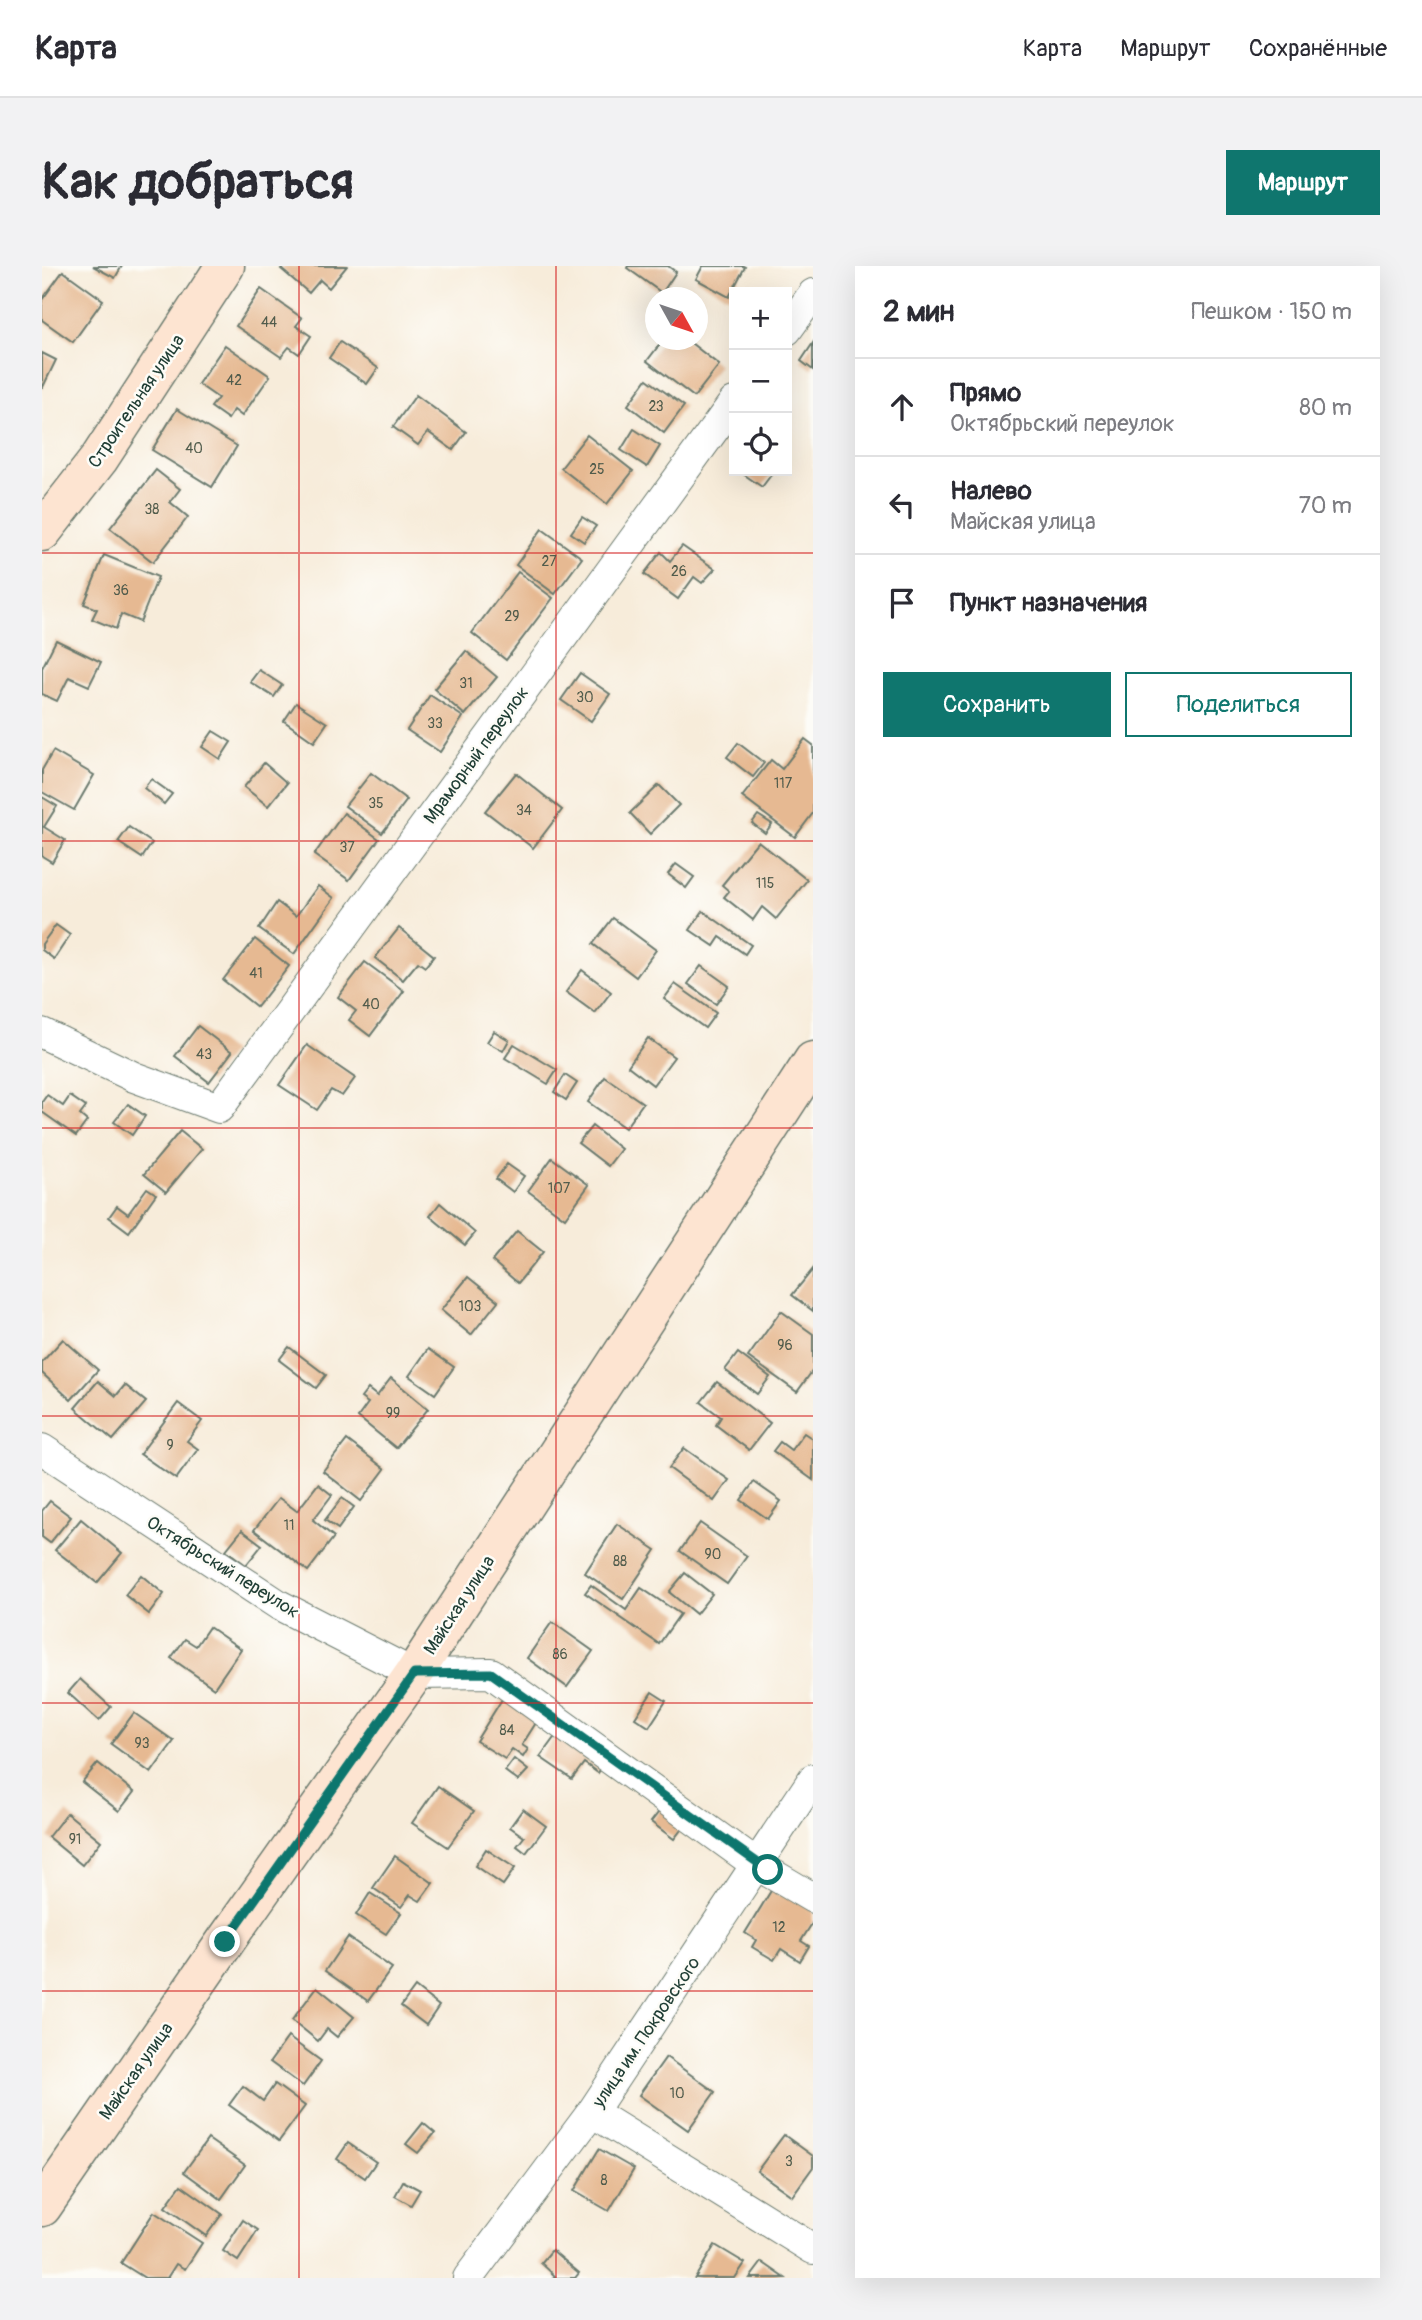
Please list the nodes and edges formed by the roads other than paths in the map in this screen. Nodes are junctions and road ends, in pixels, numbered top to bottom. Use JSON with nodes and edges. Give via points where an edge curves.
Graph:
{"nodes":[{"id":1,"x":225,"y":266,"type":"edge"},
{"id":2,"x":813,"y":294,"type":"edge"},
{"id":3,"x":792,"y":323,"type":"edge"},
{"id":4,"x":729,"y":409,"type":"edge"},
{"id":5,"x":42,"y":532,"type":"edge"},
{"id":6,"x":42,"y":1033,"type":"edge"},
{"id":7,"x":813,"y":1061,"type":"edge"},
{"id":8,"x":42,"y":1449,"type":"edge"},
{"id":9,"x":414,"y":1674,"type":"junction"},
{"id":10,"x":813,"y":1779,"type":"edge"},
{"id":11,"x":762,"y":1867,"type":"junction"},
{"id":12,"x":813,"y":1898,"type":"edge"},
{"id":13,"x":593,"y":2112,"type":"junction"},
{"id":14,"x":42,"y":2207,"type":"edge"},
{"id":15,"x":813,"y":2249,"type":"edge"},
{"id":16,"x":468,"y":2278,"type":"edge"}],
"edges":[{"from":1,"to":5,"type":"street","name":"Строительная улица","via":[[99,459]]},
{"from":2,"to":3,"type":"street"},
{"from":4,"to":6,"type":"street","name":"Мраморный переулок","via":[[219,1108],[134,1077]]},
{"from":7,"to":9,"type":"street","name":"Майская улица"},
{"from":8,"to":9,"type":"street","name":"Октябрьский переулок","via":[[279,1605]]},
{"from":9,"to":11,"type":"street","name":"Октябрьский переулок","via":[[491,1673]]},
{"from":9,"to":14,"type":"street","name":"Майская улица"},
{"from":10,"to":11,"type":"street","name":"улица им. Покровского"},
{"from":11,"to":12,"type":"street","name":"Октябрьский переулок"},
{"from":11,"to":13,"type":"street","name":"улица им. Покровского"},
{"from":13,"to":15,"type":"street"},
{"from":13,"to":16,"type":"street","name":"улица им. Покровского"}]}
